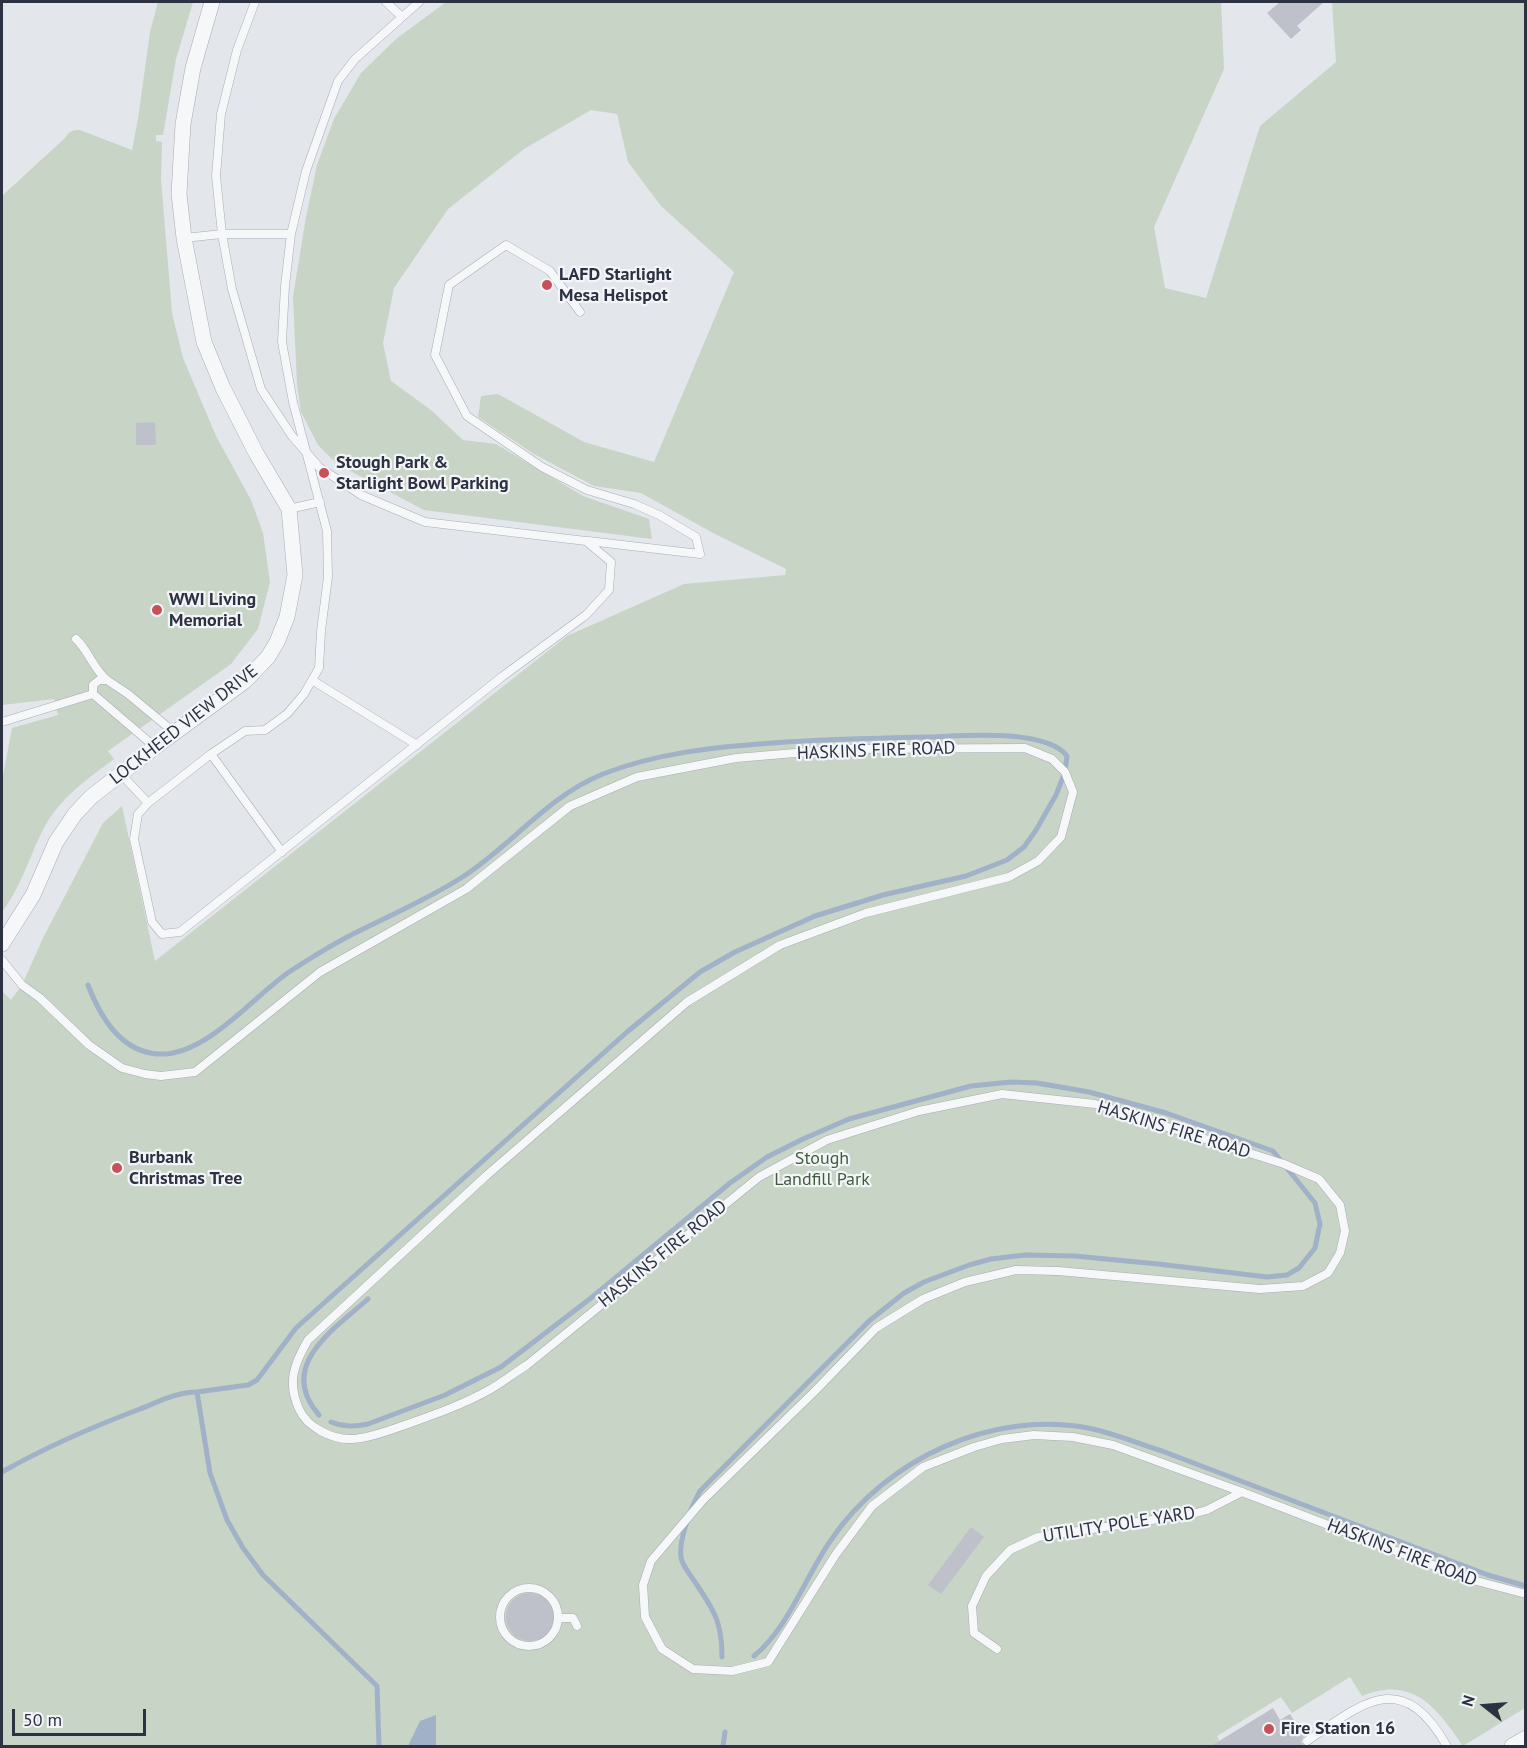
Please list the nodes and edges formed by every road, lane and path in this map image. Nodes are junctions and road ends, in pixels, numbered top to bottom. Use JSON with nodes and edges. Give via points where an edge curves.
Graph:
{"nodes":[{"id":1,"x":212,"y":2,"type":"edge"},
{"id":2,"x":255,"y":2,"type":"edge"},
{"id":3,"x":386,"y":2,"type":"edge"},
{"id":4,"x":419,"y":2,"type":"edge"},
{"id":5,"x":402,"y":17,"type":"junction"},
{"id":6,"x":222,"y":234,"type":"junction"},
{"id":7,"x":291,"y":234,"type":"junction"},
{"id":8,"x":184,"y":238,"type":"junction"},
{"id":9,"x":580,"y":312,"type":"dead end"},
{"id":10,"x":306,"y":452,"type":"junction"},
{"id":11,"x":320,"y":502,"type":"junction"},
{"id":12,"x":289,"y":509,"type":"junction"},
{"id":13,"x":586,"y":541,"type":"junction"},
{"id":14,"x":76,"y":639,"type":"dead end"},
{"id":15,"x":107,"y":680,"type":"junction"},
{"id":16,"x":312,"y":680,"type":"junction"},
{"id":17,"x":93,"y":694,"type":"junction"},
{"id":18,"x":2,"y":723,"type":"edge"},
{"id":19,"x":175,"y":733,"type":"junction"},
{"id":20,"x":417,"y":744,"type":"junction"},
{"id":21,"x":155,"y":747,"type":"junction"},
{"id":22,"x":211,"y":754,"type":"junction"},
{"id":23,"x":121,"y":774,"type":"junction"},
{"id":24,"x":148,"y":803,"type":"junction"},
{"id":25,"x":282,"y":852,"type":"junction"},
{"id":26,"x":2,"y":944,"type":"edge"},
{"id":27,"x":2,"y":960,"type":"edge"},
{"id":28,"x":1242,"y":1492,"type":"junction"},
{"id":29,"x":1526,"y":1594,"type":"edge"},
{"id":30,"x":558,"y":1618,"type":"junction"},
{"id":31,"x":577,"y":1626,"type":"dead end"},
{"id":32,"x":997,"y":1649,"type":"dead end"},
{"id":33,"x":1526,"y":1738,"type":"edge"},
{"id":34,"x":1307,"y":1742,"type":"dead end"},
{"id":35,"x":1447,"y":1746,"type":"edge"},
{"id":36,"x":1512,"y":1746,"type":"edge"}],
"edges":[{"from":1,"to":8,"type":"street","name":"LOCKHEED VIEW DRIVE","via":[[183,124],[179,194]]},
{"from":2,"to":6,"type":"lane","via":[[237,50],[221,114],[216,176]]},
{"from":3,"to":5,"type":"lane"},
{"from":4,"to":5,"type":"lane"},
{"from":5,"to":7,"type":"lane","via":[[355,59],[338,81],[306,171]]},
{"from":6,"to":7,"type":"lane"},
{"from":6,"to":8,"type":"lane"},
{"from":6,"to":10,"type":"lane","via":[[232,289],[261,389]]},
{"from":7,"to":10,"type":"lane","via":[[282,342]]},
{"from":8,"to":12,"type":"street","name":"LOCKHEED VIEW DRIVE","via":[[204,342],[256,453]]},
{"from":9,"to":13,"type":"lane","via":[[550,271],[506,245],[449,285],[435,355],[467,416],[543,467],[587,490],[659,515],[696,537],[700,554]]},
{"from":10,"to":11,"type":"lane"},
{"from":10,"to":13,"type":"lane","via":[[319,468],[362,495],[425,522]]},
{"from":11,"to":12,"type":"lane"},
{"from":11,"to":16,"type":"lane","via":[[327,531],[328,577],[319,668]]},
{"from":12,"to":19,"type":"street","name":"LOCKHEED VIEW DRIVE","via":[[295,575],[287,617],[277,642],[245,681]]},
{"from":13,"to":20,"type":"lane","via":[[611,562],[609,590],[586,615]]},
{"from":14,"to":15,"type":"lane"},
{"from":15,"to":17,"type":"lane","via":[[99,680],[93,686]]},
{"from":15,"to":19,"type":"lane"},
{"from":16,"to":20,"type":"lane"},
{"from":16,"to":22,"type":"lane","via":[[287,714],[265,730],[245,731]]},
{"from":17,"to":18,"type":"lane"},
{"from":17,"to":21,"type":"lane"},
{"from":19,"to":21,"type":"street","name":"LOCKHEED VIEW DRIVE"},
{"from":20,"to":25,"type":"lane"},
{"from":21,"to":23,"type":"street","name":"LOCKHEED VIEW DRIVE"},
{"from":22,"to":24,"type":"lane"},
{"from":22,"to":25,"type":"lane"},
{"from":23,"to":24,"type":"lane"},
{"from":23,"to":26,"type":"street","name":"LOCKHEED VIEW DRIVE","via":[[75,814],[56,842],[33,895]]},
{"from":24,"to":25,"type":"lane","via":[[138,814],[134,838],[152,922],[162,934],[180,933]]},
{"from":27,"to":28,"type":"lane","name":"HASKINS FIRE ROAD","via":[[22,985],[89,1045],[122,1068],[161,1076],[195,1072],[320,972],[466,889],[570,806],[637,777],[736,758],[842,749],[1025,748],[1052,759],[1065,772],[1073,792],[1061,837],[1038,861],[1009,877],[866,913],[780,945],[687,1002],[487,1175],[308,1340],[292,1374],[294,1397],[303,1416],[317,1429],[350,1439],[374,1436],[442,1413],[490,1390],[527,1365],[759,1177],[827,1140],[919,1111],[1002,1094],[1095,1104],[1284,1164],[1319,1179],[1340,1205],[1345,1231],[1340,1253],[1328,1273],[1303,1286],[1260,1289],[1016,1270],[965,1282],[923,1299],[876,1328],[703,1500],[651,1561],[644,1585],[645,1617],[662,1649],[693,1668],[732,1671],[768,1662],[836,1554],[872,1506],[923,1467],[1002,1439],[1034,1435],[1073,1437],[1113,1445]]},
{"from":28,"to":29,"type":"lane","name":"HASKINS FIRE ROAD","via":[[1469,1579]]},
{"from":28,"to":32,"type":"lane","name":"UTILITY POLE YARD","via":[[1208,1510],[1038,1537],[1010,1550],[986,1576],[972,1606],[974,1633]]},
{"from":30,"to":30,"type":"lane","via":[[553,1600],[538,1589],[529,1588],[519,1590],[505,1602],[501,1620],[509,1637],[526,1646],[552,1636]]},
{"from":30,"to":31,"type":"lane","via":[[573,1618]]},
{"from":33,"to":36,"type":"street"},
{"from":34,"to":35,"type":"lane","via":[[1359,1706],[1402,1699],[1422,1713]]}]}
